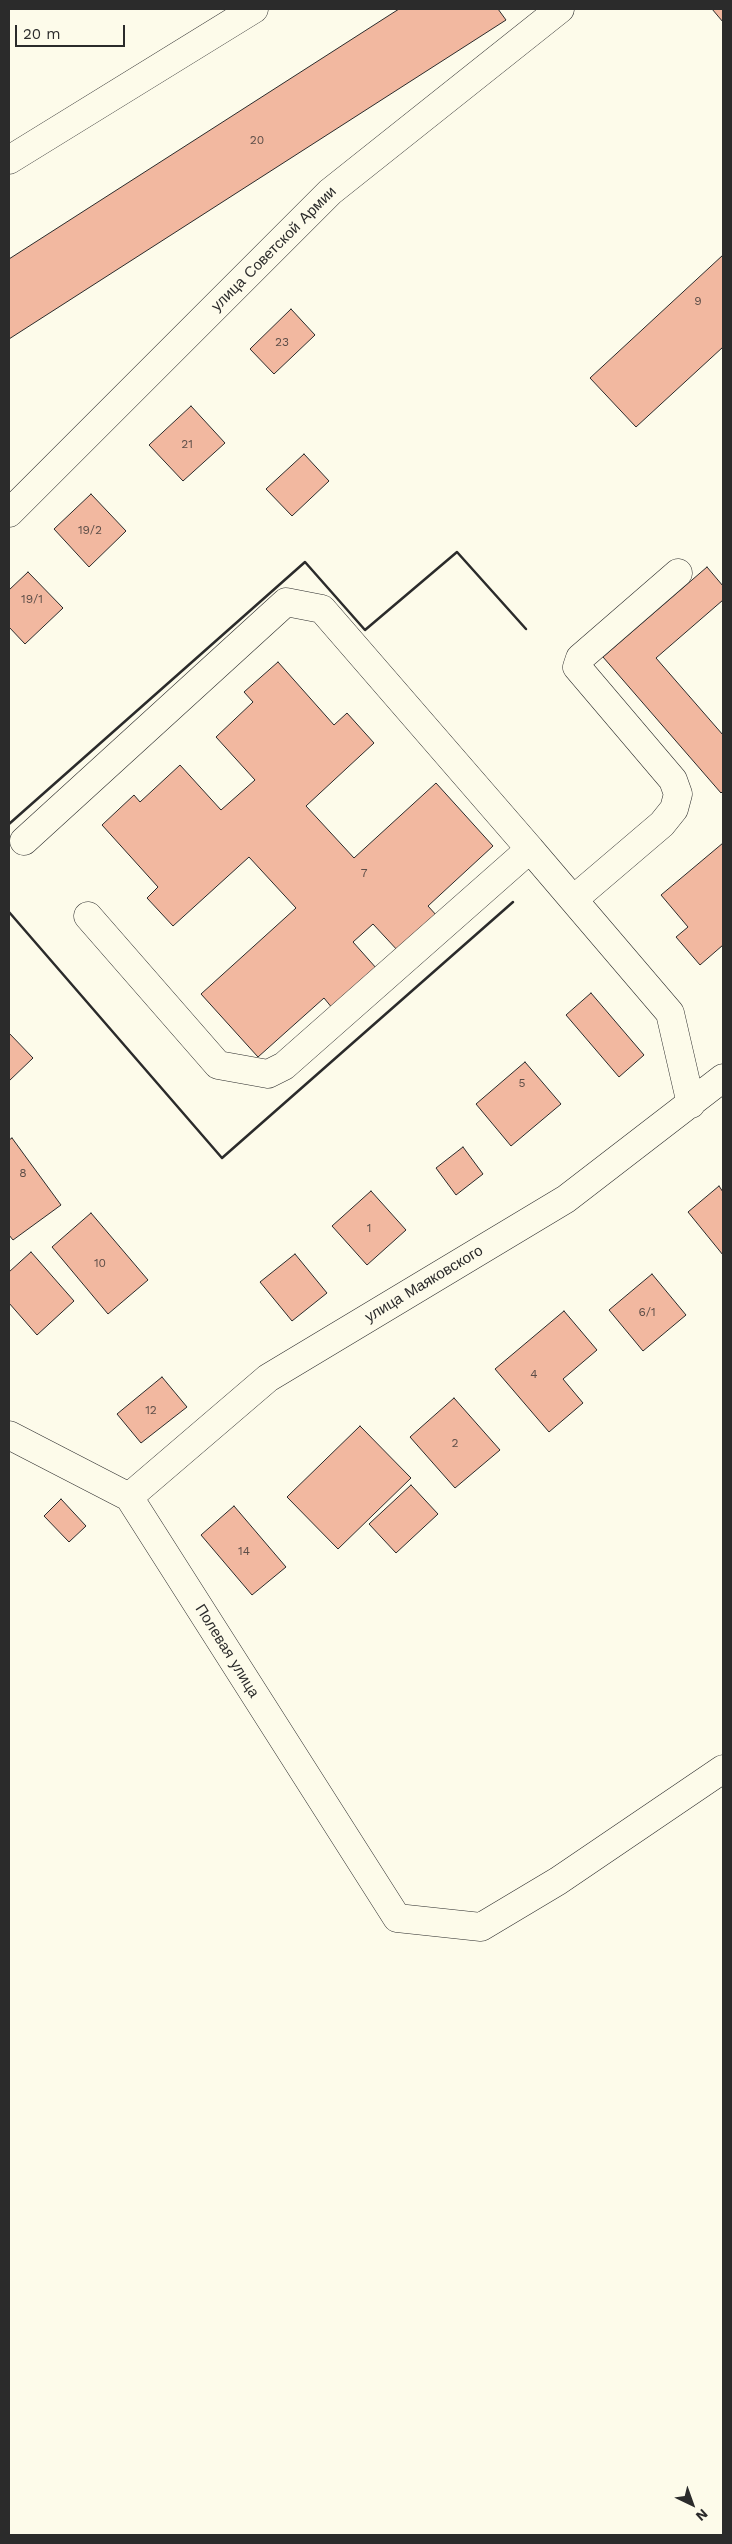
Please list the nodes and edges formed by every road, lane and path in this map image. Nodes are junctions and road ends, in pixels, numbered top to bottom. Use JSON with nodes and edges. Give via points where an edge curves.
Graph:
{"nodes":[{"id":1,"x":254,"y":9,"type":"edge"},
{"id":2,"x":560,"y":9,"type":"edge"},
{"id":3,"x":9,"y":160,"type":"edge"},
{"id":4,"x":9,"y":513,"type":"edge"},
{"id":5,"x":678,"y":573,"type":"dead end"},
{"id":6,"x":24,"y":841,"type":"dead end"},
{"id":7,"x":530,"y":849,"type":"junction"},
{"id":8,"x":574,"y":899,"type":"junction"},
{"id":9,"x":88,"y":916,"type":"dead end"},
{"id":10,"x":723,"y":1078,"type":"edge"},
{"id":11,"x":691,"y":1104,"type":"junction"},
{"id":12,"x":11,"y":1441,"type":"edge"},
{"id":13,"x":129,"y":1498,"type":"junction"},
{"id":14,"x":723,"y":1769,"type":"edge"}],
"edges":[{"from":1,"to":3,"type":"street"},
{"from":2,"to":4,"type":"street","name":"улица Советской Армии","via":[[330,192]]},
{"from":5,"to":8,"type":"street","via":[[580,658],[577,667],[673,780],[678,794],[674,809],[662,824]]},
{"from":6,"to":7,"type":"street","via":[[286,602],[322,609]]},
{"from":7,"to":8,"type":"street"},
{"from":7,"to":9,"type":"street","via":[[284,1066],[268,1074],[218,1065]]},
{"from":8,"to":11,"type":"street","via":[[670,1013]]},
{"from":10,"to":11,"type":"street","name":"улица Маяковского"},
{"from":11,"to":13,"type":"street","name":"улица Маяковского","via":[[566,1199],[268,1378]]},
{"from":12,"to":13,"type":"street"},
{"from":13,"to":14,"type":"street","name":"Полевая улица","via":[[397,1918],[481,1927],[558,1881]]}]}
